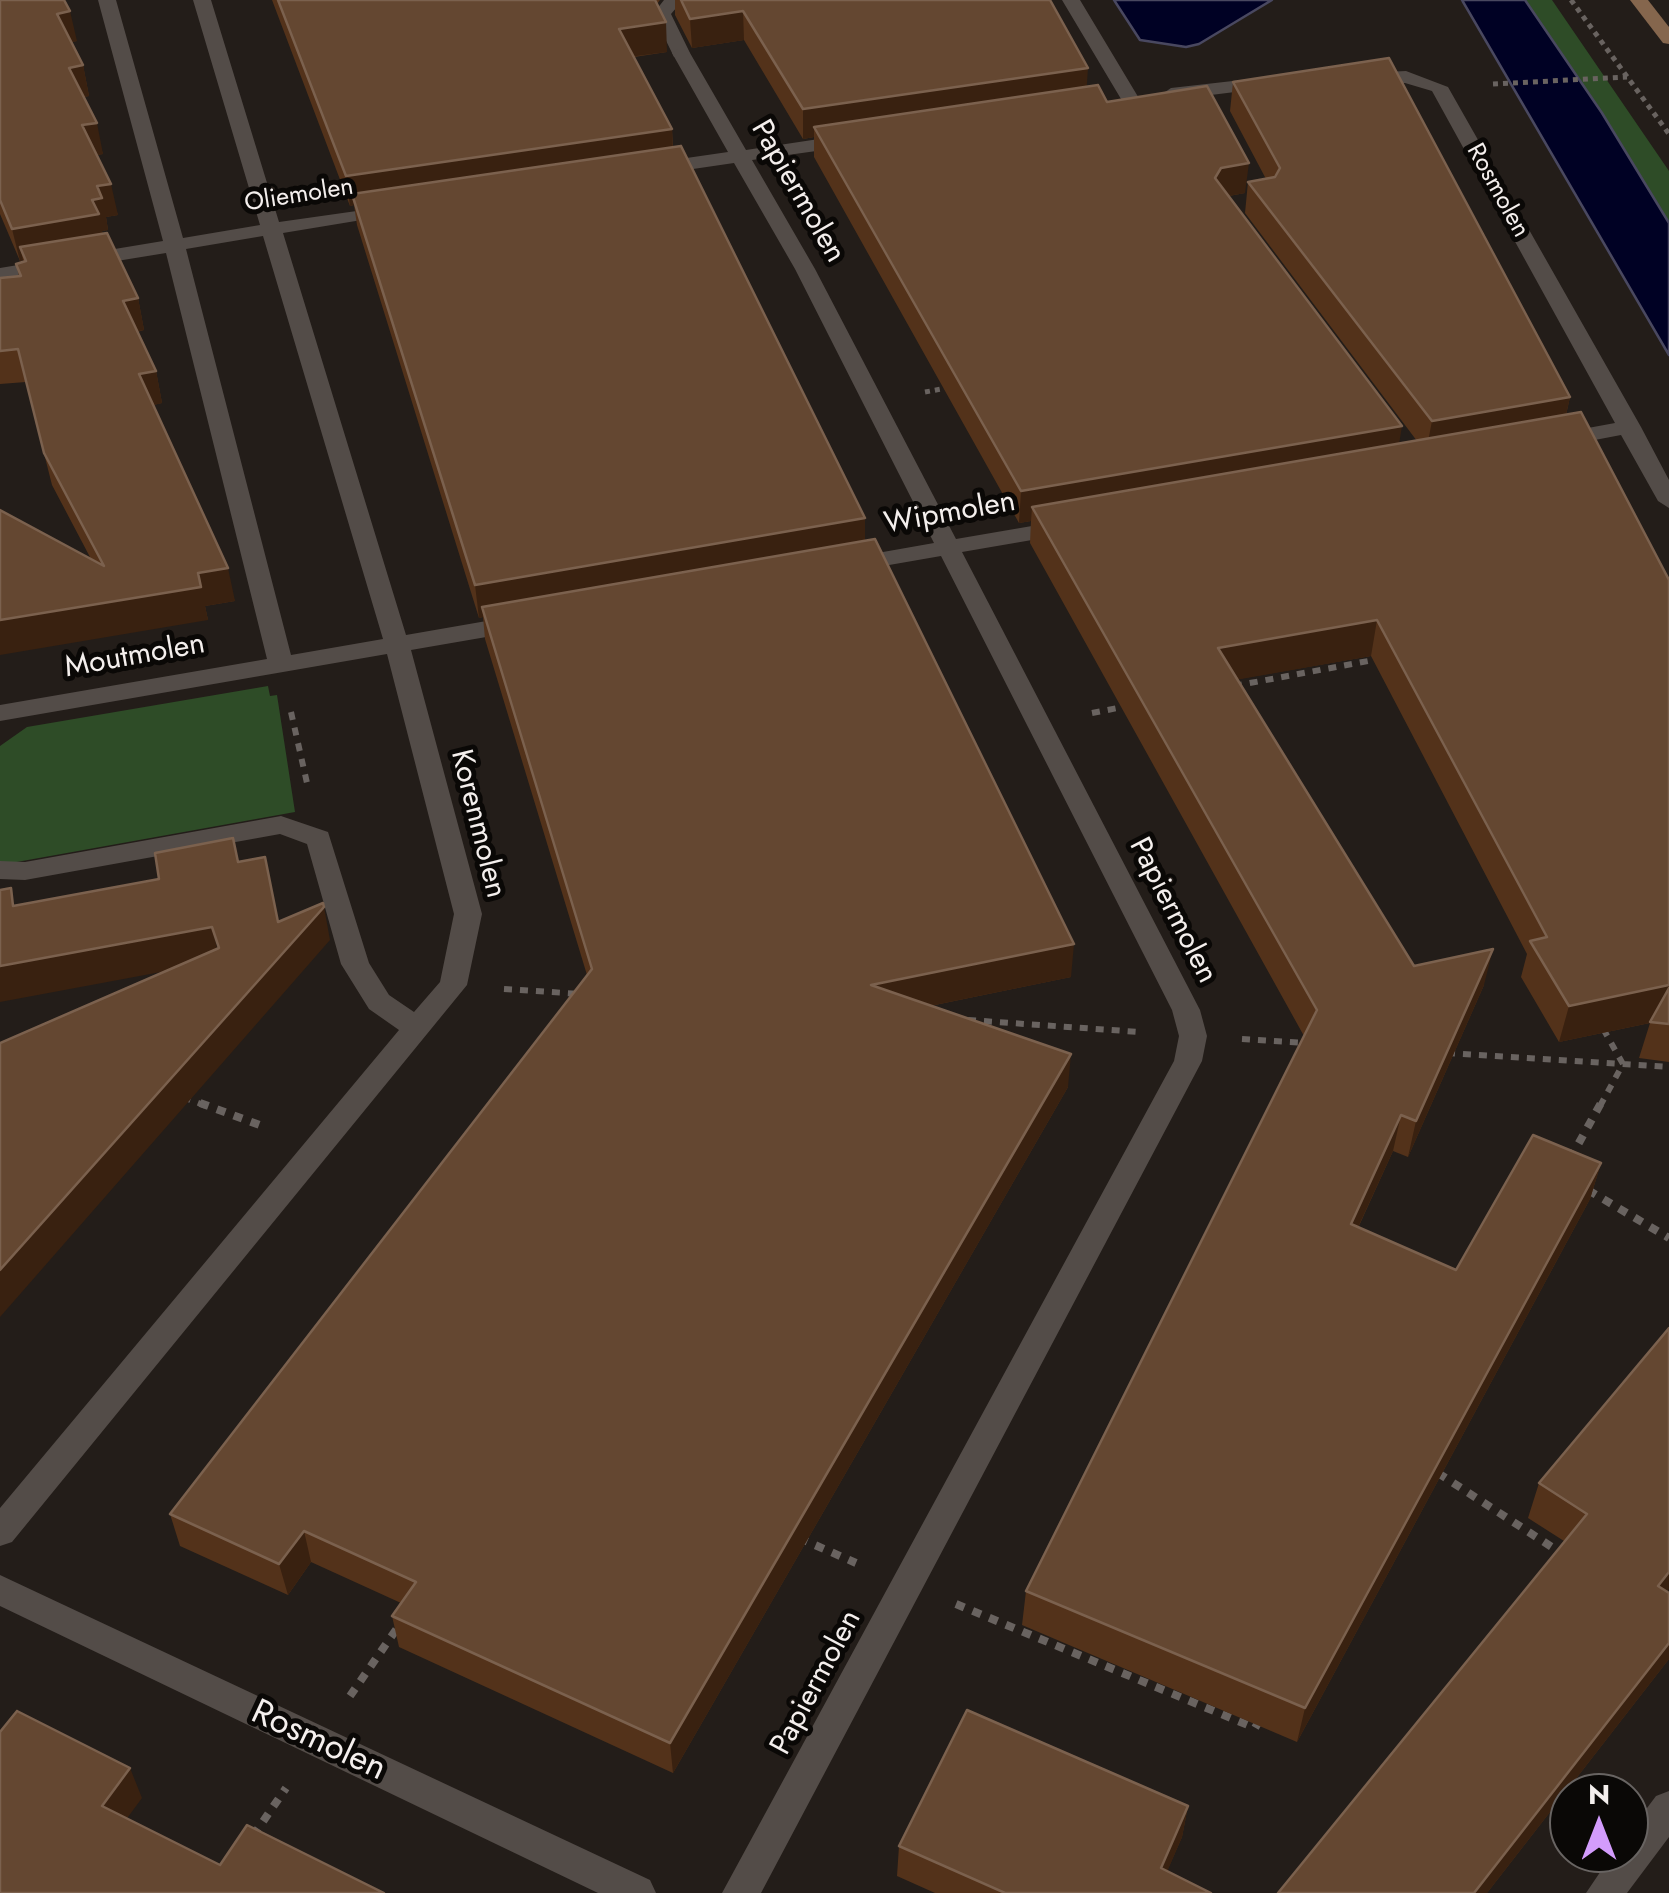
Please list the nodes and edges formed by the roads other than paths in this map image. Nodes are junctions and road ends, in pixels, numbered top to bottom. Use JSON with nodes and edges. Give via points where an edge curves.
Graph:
{"nodes":[{"id":1,"x":106,"y":0,"type":"edge"},
{"id":2,"x":202,"y":0,"type":"edge"},
{"id":3,"x":1070,"y":0,"type":"edge"},
{"id":4,"x":1639,"y":0,"type":"edge"},
{"id":5,"x":660,"y":8,"type":"edge"},
{"id":6,"x":1669,"y":39,"type":"edge"},
{"id":7,"x":1347,"y":80,"type":"edge"},
{"id":8,"x":1289,"y":82,"type":"edge"},
{"id":9,"x":866,"y":138,"type":"edge"},
{"id":10,"x":740,"y":156,"type":"junction"},
{"id":11,"x":630,"y":172,"type":"edge"},
{"id":12,"x":406,"y":207,"type":"edge"},
{"id":13,"x":273,"y":227,"type":"junction"},
{"id":14,"x":174,"y":247,"type":"junction"},
{"id":15,"x":0,"y":274,"type":"edge"},
{"id":16,"x":1630,"y":428,"type":"junction"},
{"id":17,"x":1534,"y":444,"type":"edge"},
{"id":18,"x":1669,"y":501,"type":"edge"},
{"id":19,"x":1082,"y":524,"type":"edge"},
{"id":20,"x":948,"y":548,"type":"junction"},
{"id":21,"x":818,"y":571,"type":"edge"},
{"id":22,"x":552,"y":617,"type":"edge"},
{"id":23,"x":397,"y":644,"type":"junction"},
{"id":24,"x":281,"y":665,"type":"junction"},
{"id":25,"x":0,"y":713,"type":"edge"},
{"id":26,"x":13,"y":871,"type":"edge"},
{"id":27,"x":416,"y":1028,"type":"junction"},
{"id":28,"x":0,"y":1532,"type":"edge"},
{"id":29,"x":0,"y":1590,"type":"edge"},
{"id":30,"x":1669,"y":1808,"type":"edge"},
{"id":31,"x":637,"y":1893,"type":"edge"},
{"id":32,"x":741,"y":1893,"type":"edge"},
{"id":33,"x":1605,"y":1893,"type":"edge"}],
"edges":[{"from":1,"to":14,"type":"street"},
{"from":2,"to":13,"type":"street","name":"Korenmolen"},
{"from":3,"to":8,"type":"street","via":[[1121,101],[1208,97]]},
{"from":4,"to":6,"type":"main road"},
{"from":5,"to":10,"type":"street","name":"Papiermolen"},
{"from":7,"to":16,"type":"street","name":"Rosmolen","via":[[1406,77],[1439,87]]},
{"from":9,"to":10,"type":"street"},
{"from":10,"to":11,"type":"street"},
{"from":10,"to":20,"type":"street","name":"Papiermolen"},
{"from":12,"to":13,"type":"street","name":"Oliemolen"},
{"from":13,"to":14,"type":"street","name":"Oliemolen"},
{"from":13,"to":23,"type":"street","name":"Korenmolen"},
{"from":14,"to":15,"type":"street","name":"Oliemolen"},
{"from":14,"to":24,"type":"street"},
{"from":16,"to":17,"type":"street"},
{"from":16,"to":18,"type":"street","name":"Rosmolen"},
{"from":19,"to":20,"type":"street","name":"Wipmolen"},
{"from":20,"to":21,"type":"street","name":"Wipmolen"},
{"from":20,"to":32,"type":"street","name":"Papiermolen","via":[[1186,1010],[1192,1036],[1188,1060]]},
{"from":22,"to":23,"type":"street"},
{"from":23,"to":24,"type":"street"},
{"from":23,"to":27,"type":"street","name":"Korenmolen","via":[[468,914],[453,985]]},
{"from":24,"to":25,"type":"street","name":"Moutmolen"},
{"from":26,"to":27,"type":"street","via":[[281,825],[319,838],[355,964],[380,1002]]},
{"from":27,"to":28,"type":"street","name":"Korenmolen"},
{"from":29,"to":31,"type":"street","name":"Rosmolen"},
{"from":30,"to":33,"type":"street"}]}
